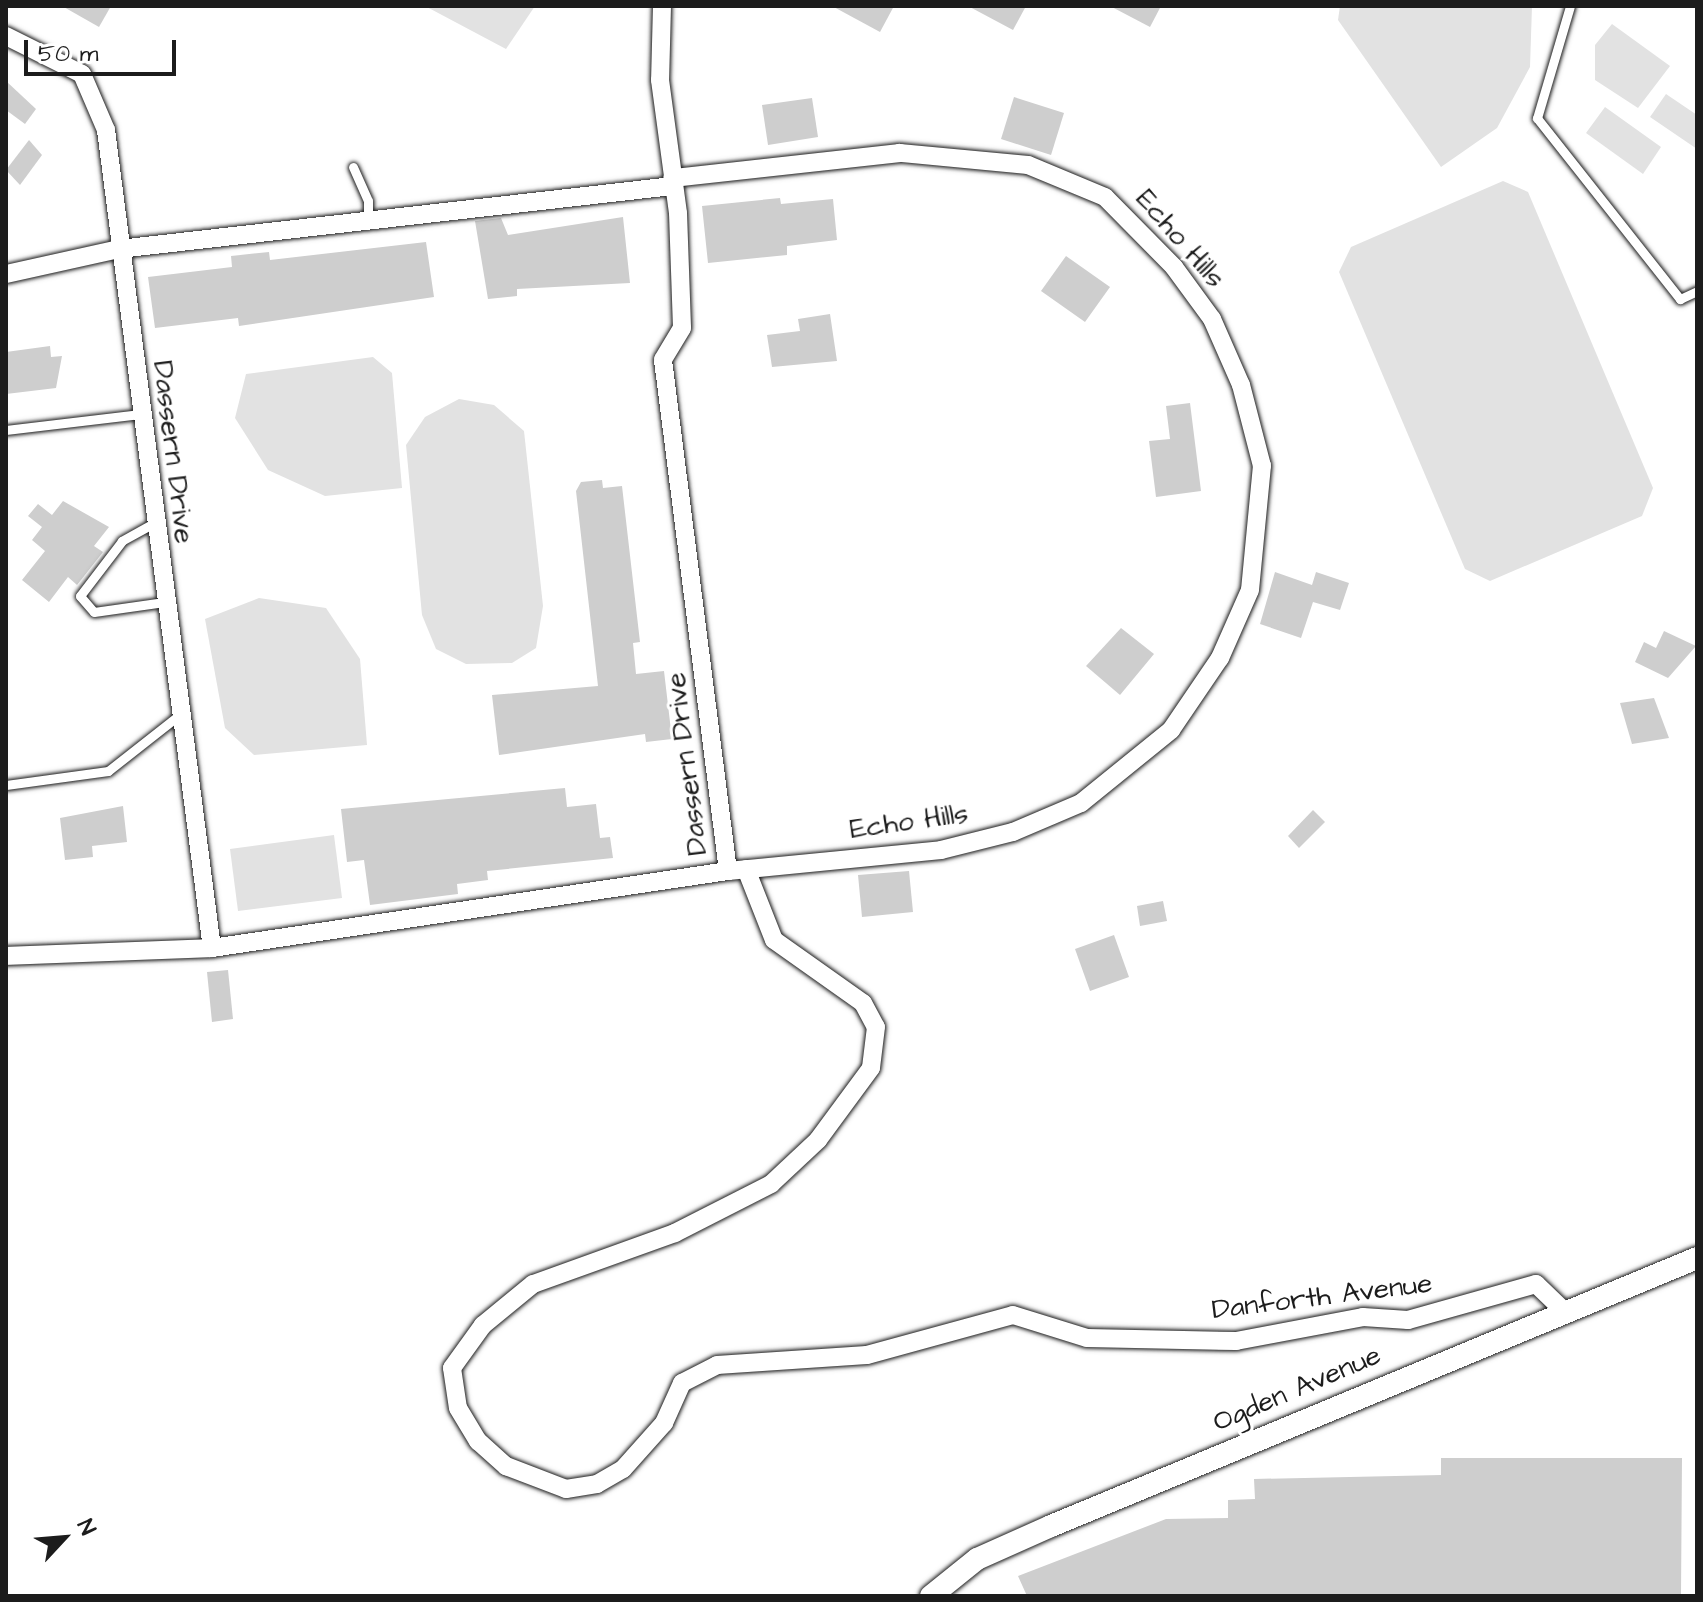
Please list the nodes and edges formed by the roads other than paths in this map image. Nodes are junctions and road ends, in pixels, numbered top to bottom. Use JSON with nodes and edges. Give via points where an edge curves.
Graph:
{"nodes":[{"id":1,"x":662,"y":6,"type":"edge"},
{"id":2,"x":1570,"y":6,"type":"edge"},
{"id":3,"x":6,"y":36,"type":"edge"},
{"id":4,"x":353,"y":167,"type":"dead end"},
{"id":5,"x":673,"y":182,"type":"junction"},
{"id":6,"x":368,"y":223,"type":"junction"},
{"id":7,"x":119,"y":249,"type":"junction"},
{"id":8,"x":6,"y":274,"type":"edge"},
{"id":9,"x":1697,"y":291,"type":"edge"},
{"id":10,"x":140,"y":414,"type":"junction"},
{"id":11,"x":6,"y":430,"type":"edge"},
{"id":12,"x":154,"y":523,"type":"junction"},
{"id":13,"x":164,"y":602,"type":"junction"},
{"id":14,"x":178,"y":716,"type":"junction"},
{"id":15,"x":6,"y":785,"type":"edge"},
{"id":16,"x":737,"y":870,"type":"junction"},
{"id":17,"x":212,"y":948,"type":"junction"},
{"id":18,"x":6,"y":956,"type":"edge"},
{"id":19,"x":1697,"y":1258,"type":"edge"},
{"id":20,"x":1564,"y":1311,"type":"junction"},
{"id":21,"x":931,"y":1596,"type":"edge"}],
"edges":[{"from":1,"to":5,"type":"street","name":"Dassern Drive","via":[[660,80]]},
{"from":2,"to":9,"type":"lane","via":[[1537,118],[1680,299]]},
{"from":3,"to":7,"type":"street","name":"Dassern Drive","via":[[82,74],[93,93],[106,130]]},
{"from":4,"to":6,"type":"lane","via":[[368,201]]},
{"from":5,"to":6,"type":"street"},
{"from":5,"to":16,"type":"street","name":"Dassern Drive","via":[[682,328],[663,360]]},
{"from":5,"to":16,"type":"street","name":"Echo Hills","via":[[900,153],[964,155],[1028,165],[1105,197],[1174,267],[1212,319],[1241,385],[1262,466],[1250,590],[1220,658],[1171,730],[1128,771],[1081,803],[1013,832],[941,850]]},
{"from":6,"to":7,"type":"street"},
{"from":7,"to":8,"type":"street"},
{"from":7,"to":10,"type":"street","name":"Dassern Drive"},
{"from":10,"to":11,"type":"lane"},
{"from":10,"to":12,"type":"street","name":"Dassern Drive"},
{"from":12,"to":13,"type":"street","name":"Dassern Drive"},
{"from":12,"to":13,"type":"lane","via":[[122,541],[80,596],[94,612]]},
{"from":13,"to":14,"type":"street","name":"Dassern Drive"},
{"from":14,"to":15,"type":"lane","via":[[108,771]]},
{"from":14,"to":17,"type":"street","name":"Dassern Drive"},
{"from":16,"to":17,"type":"street","name":"Dassern Drive"},
{"from":16,"to":20,"type":"street","name":"Danforth Avenue","via":[[774,940],[863,1003],[876,1027],[871,1068],[818,1140],[771,1184],[675,1233],[533,1284],[483,1325],[452,1368],[458,1408],[478,1441],[506,1466],[566,1489],[597,1484],[623,1469],[664,1423],[682,1383],[717,1365],[867,1355],[1013,1315],[1087,1338],[1236,1341],[1363,1317],[1408,1320],[1536,1284]]},
{"from":17,"to":18,"type":"street","name":"Dassern Drive"},
{"from":19,"to":20,"type":"street","name":"Ogden Avenue"},
{"from":20,"to":21,"type":"street","name":"Ogden Avenue","via":[[989,1553]]}]}
